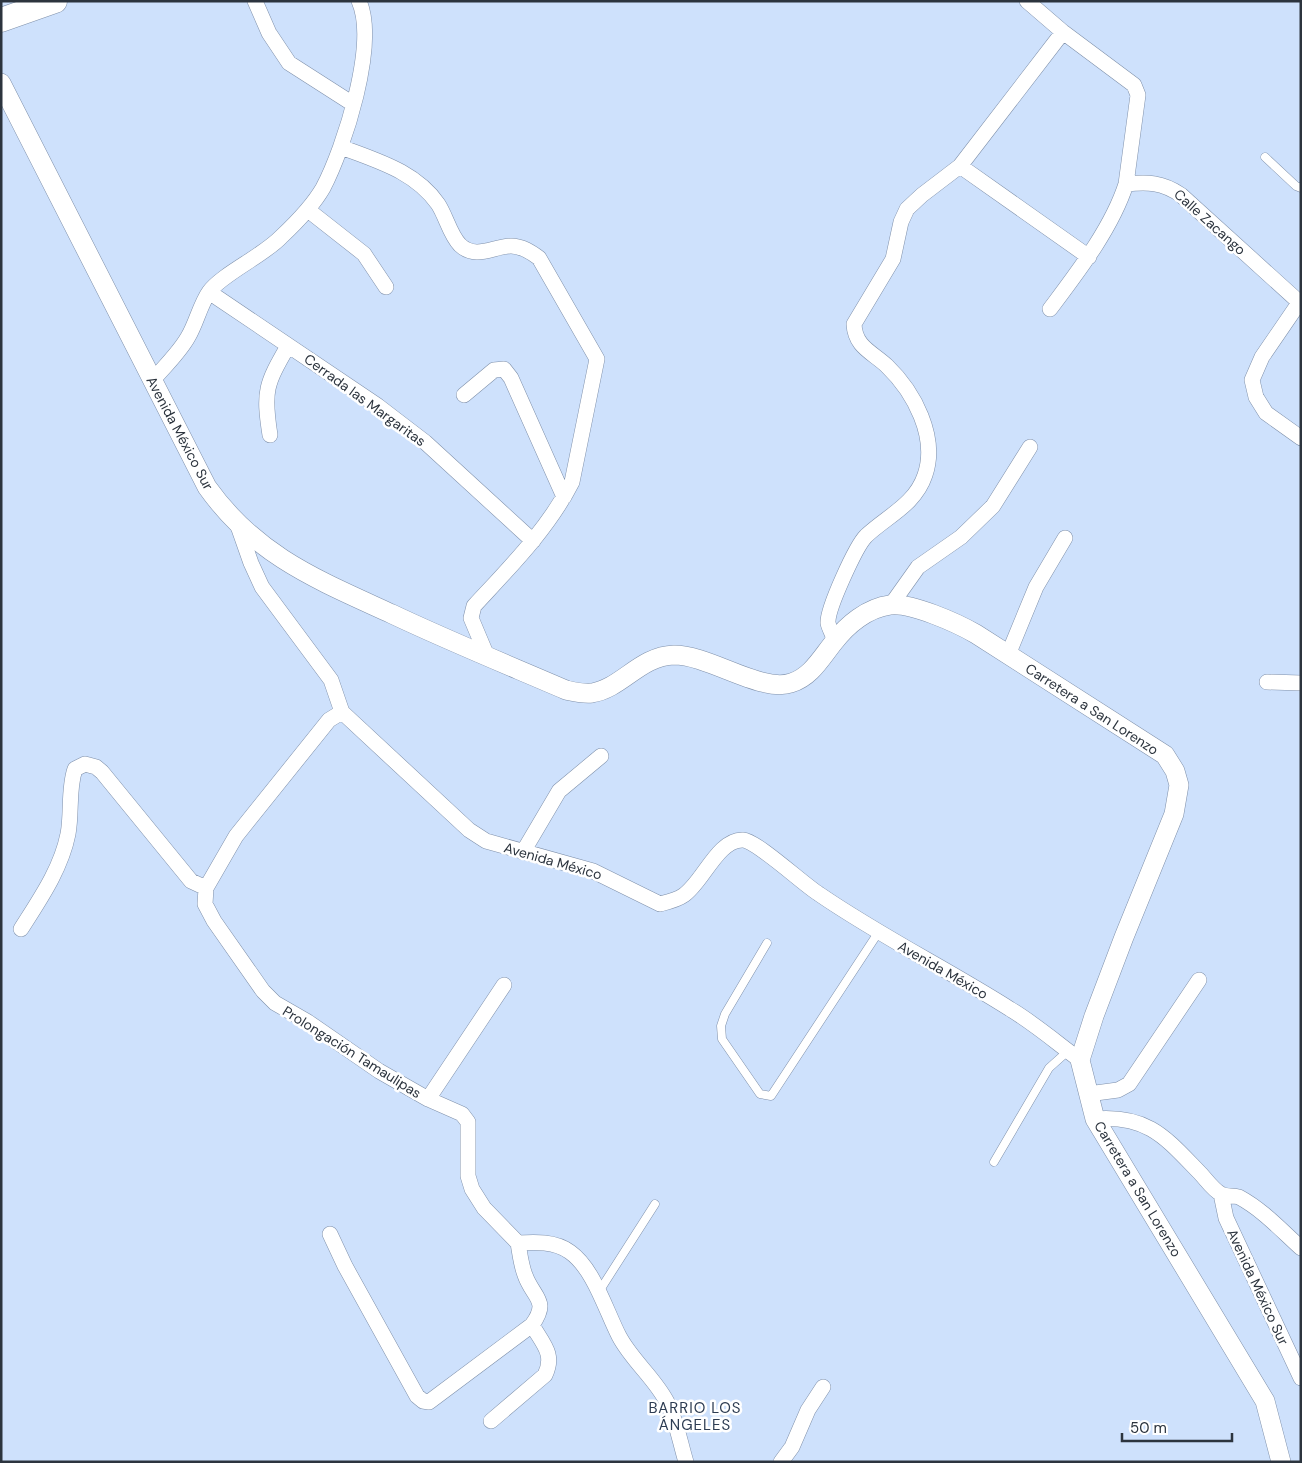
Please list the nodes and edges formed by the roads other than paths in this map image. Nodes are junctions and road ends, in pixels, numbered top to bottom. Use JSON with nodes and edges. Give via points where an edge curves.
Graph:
{"nodes":[{"id":1,"x":55,"y":1,"type":"edge"},
{"id":2,"x":255,"y":1,"type":"edge"},
{"id":3,"x":359,"y":1,"type":"edge"},
{"id":4,"x":1027,"y":1,"type":"edge"},
{"id":5,"x":1,"y":20,"type":"edge"},
{"id":6,"x":1063,"y":32,"type":"junction"},
{"id":7,"x":1,"y":83,"type":"edge"},
{"id":8,"x":353,"y":104,"type":"junction"},
{"id":9,"x":341,"y":147,"type":"junction"},
{"id":10,"x":1265,"y":157,"type":"dead end"},
{"id":11,"x":960,"y":166,"type":"junction"},
{"id":12,"x":1126,"y":184,"type":"junction"},
{"id":13,"x":1301,"y":188,"type":"edge"},
{"id":14,"x":308,"y":210,"type":"junction"},
{"id":15,"x":1089,"y":257,"type":"junction"},
{"id":16,"x":386,"y":287,"type":"dead end"},
{"id":17,"x":209,"y":292,"type":"junction"},
{"id":18,"x":1300,"y":301,"type":"edge"},
{"id":19,"x":1050,"y":309,"type":"dead end"},
{"id":20,"x":288,"y":346,"type":"junction"},
{"id":21,"x":152,"y":381,"type":"junction"},
{"id":22,"x":464,"y":395,"type":"dead end"},
{"id":23,"x":270,"y":435,"type":"dead end"},
{"id":24,"x":1301,"y":438,"type":"edge"},
{"id":25,"x":1030,"y":447,"type":"dead end"},
{"id":26,"x":564,"y":497,"type":"junction"},
{"id":27,"x":238,"y":526,"type":"junction"},
{"id":28,"x":1065,"y":538,"type":"dead end"},
{"id":29,"x":533,"y":541,"type":"junction"},
{"id":30,"x":891,"y":605,"type":"junction"},
{"id":31,"x":835,"y":641,"type":"junction"},
{"id":32,"x":1008,"y":655,"type":"junction"},
{"id":33,"x":487,"y":656,"type":"junction"},
{"id":34,"x":1267,"y":682,"type":"dead end"},
{"id":35,"x":1301,"y":683,"type":"edge"},
{"id":36,"x":342,"y":712,"type":"junction"},
{"id":37,"x":600,"y":756,"type":"dead end"},
{"id":38,"x":523,"y":852,"type":"junction"},
{"id":39,"x":206,"y":888,"type":"junction"},
{"id":40,"x":21,"y":929,"type":"dead end"},
{"id":41,"x":878,"y":933,"type":"junction"},
{"id":42,"x":767,"y":943,"type":"dead end"},
{"id":43,"x":1199,"y":980,"type":"dead end"},
{"id":44,"x":504,"y":985,"type":"dead end"},
{"id":45,"x":1074,"y":1055,"type":"junction"},
{"id":46,"x":1088,"y":1094,"type":"junction"},
{"id":47,"x":428,"y":1099,"type":"junction"},
{"id":48,"x":1095,"y":1119,"type":"junction"},
{"id":49,"x":994,"y":1162,"type":"dead end"},
{"id":50,"x":1221,"y":1194,"type":"junction"},
{"id":51,"x":655,"y":1204,"type":"dead end"},
{"id":52,"x":330,"y":1234,"type":"dead end"},
{"id":53,"x":518,"y":1243,"type":"junction"},
{"id":54,"x":1301,"y":1248,"type":"edge"},
{"id":55,"x":600,"y":1290,"type":"junction"},
{"id":56,"x":532,"y":1325,"type":"junction"},
{"id":57,"x":1301,"y":1378,"type":"edge"},
{"id":58,"x":823,"y":1387,"type":"dead end"},
{"id":59,"x":491,"y":1421,"type":"dead end"},
{"id":60,"x":686,"y":1462,"type":"edge"},
{"id":61,"x":781,"y":1462,"type":"edge"},
{"id":62,"x":1281,"y":1462,"type":"edge"}],
"edges":[{"from":1,"to":5,"type":"main road"},
{"from":2,"to":8,"type":"street","via":[[269,34],[289,63]]},
{"from":3,"to":8,"type":"street","via":[[363,10],[364,42],[360,79]]},
{"from":4,"to":6,"type":"street"},
{"from":6,"to":11,"type":"street"},
{"from":6,"to":12,"type":"street","via":[[1134,85],[1138,95]]},
{"from":7,"to":21,"type":"street","name":"Avenida México Sur"},
{"from":8,"to":9,"type":"street"},
{"from":9,"to":14,"type":"street","via":[[323,188]]},
{"from":9,"to":26,"type":"street","via":[[401,171],[426,187],[460,245],[474,252],[511,246],[526,249],[539,258],[597,359],[572,482]]},
{"from":10,"to":13,"type":"lane"},
{"from":11,"to":15,"type":"street"},
{"from":11,"to":31,"type":"street","via":[[907,209],[892,259],[854,324],[859,343],[900,379],[918,406],[928,444],[928,462],[919,489],[908,503],[874,529],[858,547],[831,608],[828,622]]},
{"from":12,"to":15,"type":"street","via":[[1122,198]]},
{"from":12,"to":18,"type":"street","name":"Calle Zacango","via":[[1160,183],[1181,194]]},
{"from":14,"to":16,"type":"street","via":[[364,254]]},
{"from":14,"to":17,"type":"street","via":[[280,239]]},
{"from":15,"to":19,"type":"street"},
{"from":17,"to":20,"type":"street","name":"Cerrada las Margaritas"},
{"from":17,"to":21,"type":"street","via":[[187,340]]},
{"from":18,"to":24,"type":"street","name":"Calle Zacango","via":[[1262,357],[1252,380],[1256,397],[1266,413]]},
{"from":20,"to":23,"type":"street","via":[[267,388],[265,404]]},
{"from":20,"to":29,"type":"street","name":"Cerrada las Margaritas","via":[[378,406],[425,442]]},
{"from":21,"to":27,"type":"street","name":"Avenida México Sur","via":[[207,487]]},
{"from":22,"to":26,"type":"street","via":[[494,370],[504,369],[511,378]]},
{"from":25,"to":30,"type":"street","via":[[993,506],[960,537],[918,567]]},
{"from":26,"to":29,"type":"street"},
{"from":27,"to":33,"type":"street","name":"Avenida México Sur","via":[[267,550],[302,572]]},
{"from":27,"to":36,"type":"street","name":"Avenida México","via":[[262,587],[331,680]]},
{"from":28,"to":32,"type":"street","via":[[1036,587]]},
{"from":29,"to":33,"type":"street","via":[[474,606],[471,618]]},
{"from":30,"to":31,"type":"street","name":"Carretera a San Lorenzo","via":[[864,614]]},
{"from":30,"to":32,"type":"street","name":"Carretera a San Lorenzo","via":[[954,621]]},
{"from":31,"to":33,"type":"street","name":"Carretera a San Lorenzo","via":[[806,676],[779,685],[697,658],[675,655],[661,656],[604,689],[581,694]]},
{"from":32,"to":45,"type":"street","name":"Carretera a San Lorenzo","via":[[1165,755],[1175,770],[1179,785],[1174,814]]},
{"from":34,"to":35,"type":"street"},
{"from":36,"to":38,"type":"street","name":"Avenida México","via":[[469,830],[486,841]]},
{"from":36,"to":39,"type":"street","via":[[329,720],[236,836]]},
{"from":37,"to":38,"type":"street","via":[[559,791]]},
{"from":38,"to":41,"type":"street","name":"Avenida México","via":[[593,871],[660,904],[684,895],[721,850],[732,842],[744,840],[758,846],[812,890]]},
{"from":39,"to":40,"type":"street","via":[[191,881],[102,772],[85,764],[75,769],[72,778],[68,835],[58,868]]},
{"from":39,"to":47,"type":"street","name":"Prolongación Tamaulipas","via":[[205,904],[214,921],[275,1004]]},
{"from":41,"to":42,"type":"lane","via":[[771,1096],[766,1097],[760,1094],[722,1040],[721,1026]]},
{"from":41,"to":45,"type":"street","name":"Avenida México","via":[[1011,1009]]},
{"from":43,"to":46,"type":"street","via":[[1129,1084],[1118,1090]]},
{"from":44,"to":47,"type":"street"},
{"from":45,"to":46,"type":"street","name":"Carretera a San Lorenzo"},
{"from":45,"to":49,"type":"lane","via":[[1049,1068]]},
{"from":46,"to":48,"type":"street","name":"Carretera a San Lorenzo"},
{"from":47,"to":53,"type":"street","name":"Prolongación Tamaulipas","via":[[462,1114],[468,1122],[468,1176],[472,1189],[484,1208]]},
{"from":48,"to":50,"type":"street","via":[[1136,1121],[1153,1131],[1171,1144]]},
{"from":48,"to":62,"type":"street","name":"Carretera a San Lorenzo","via":[[1265,1401]]},
{"from":50,"to":54,"type":"street","via":[[1236,1196],[1256,1207]]},
{"from":50,"to":57,"type":"street","name":"Avenida México Sur","via":[[1226,1218]]},
{"from":51,"to":55,"type":"lane"},
{"from":52,"to":56,"type":"street","via":[[417,1396],[423,1401],[429,1402],[442,1394]]},
{"from":53,"to":55,"type":"street","via":[[538,1242],[571,1252]]},
{"from":53,"to":56,"type":"street","via":[[525,1275],[541,1304],[541,1313]]},
{"from":55,"to":60,"type":"street","via":[[623,1343],[667,1401]]},
{"from":56,"to":59,"type":"street","via":[[550,1356],[550,1365],[545,1375]]},
{"from":58,"to":61,"type":"street","via":[[808,1410],[792,1448]]}]}
